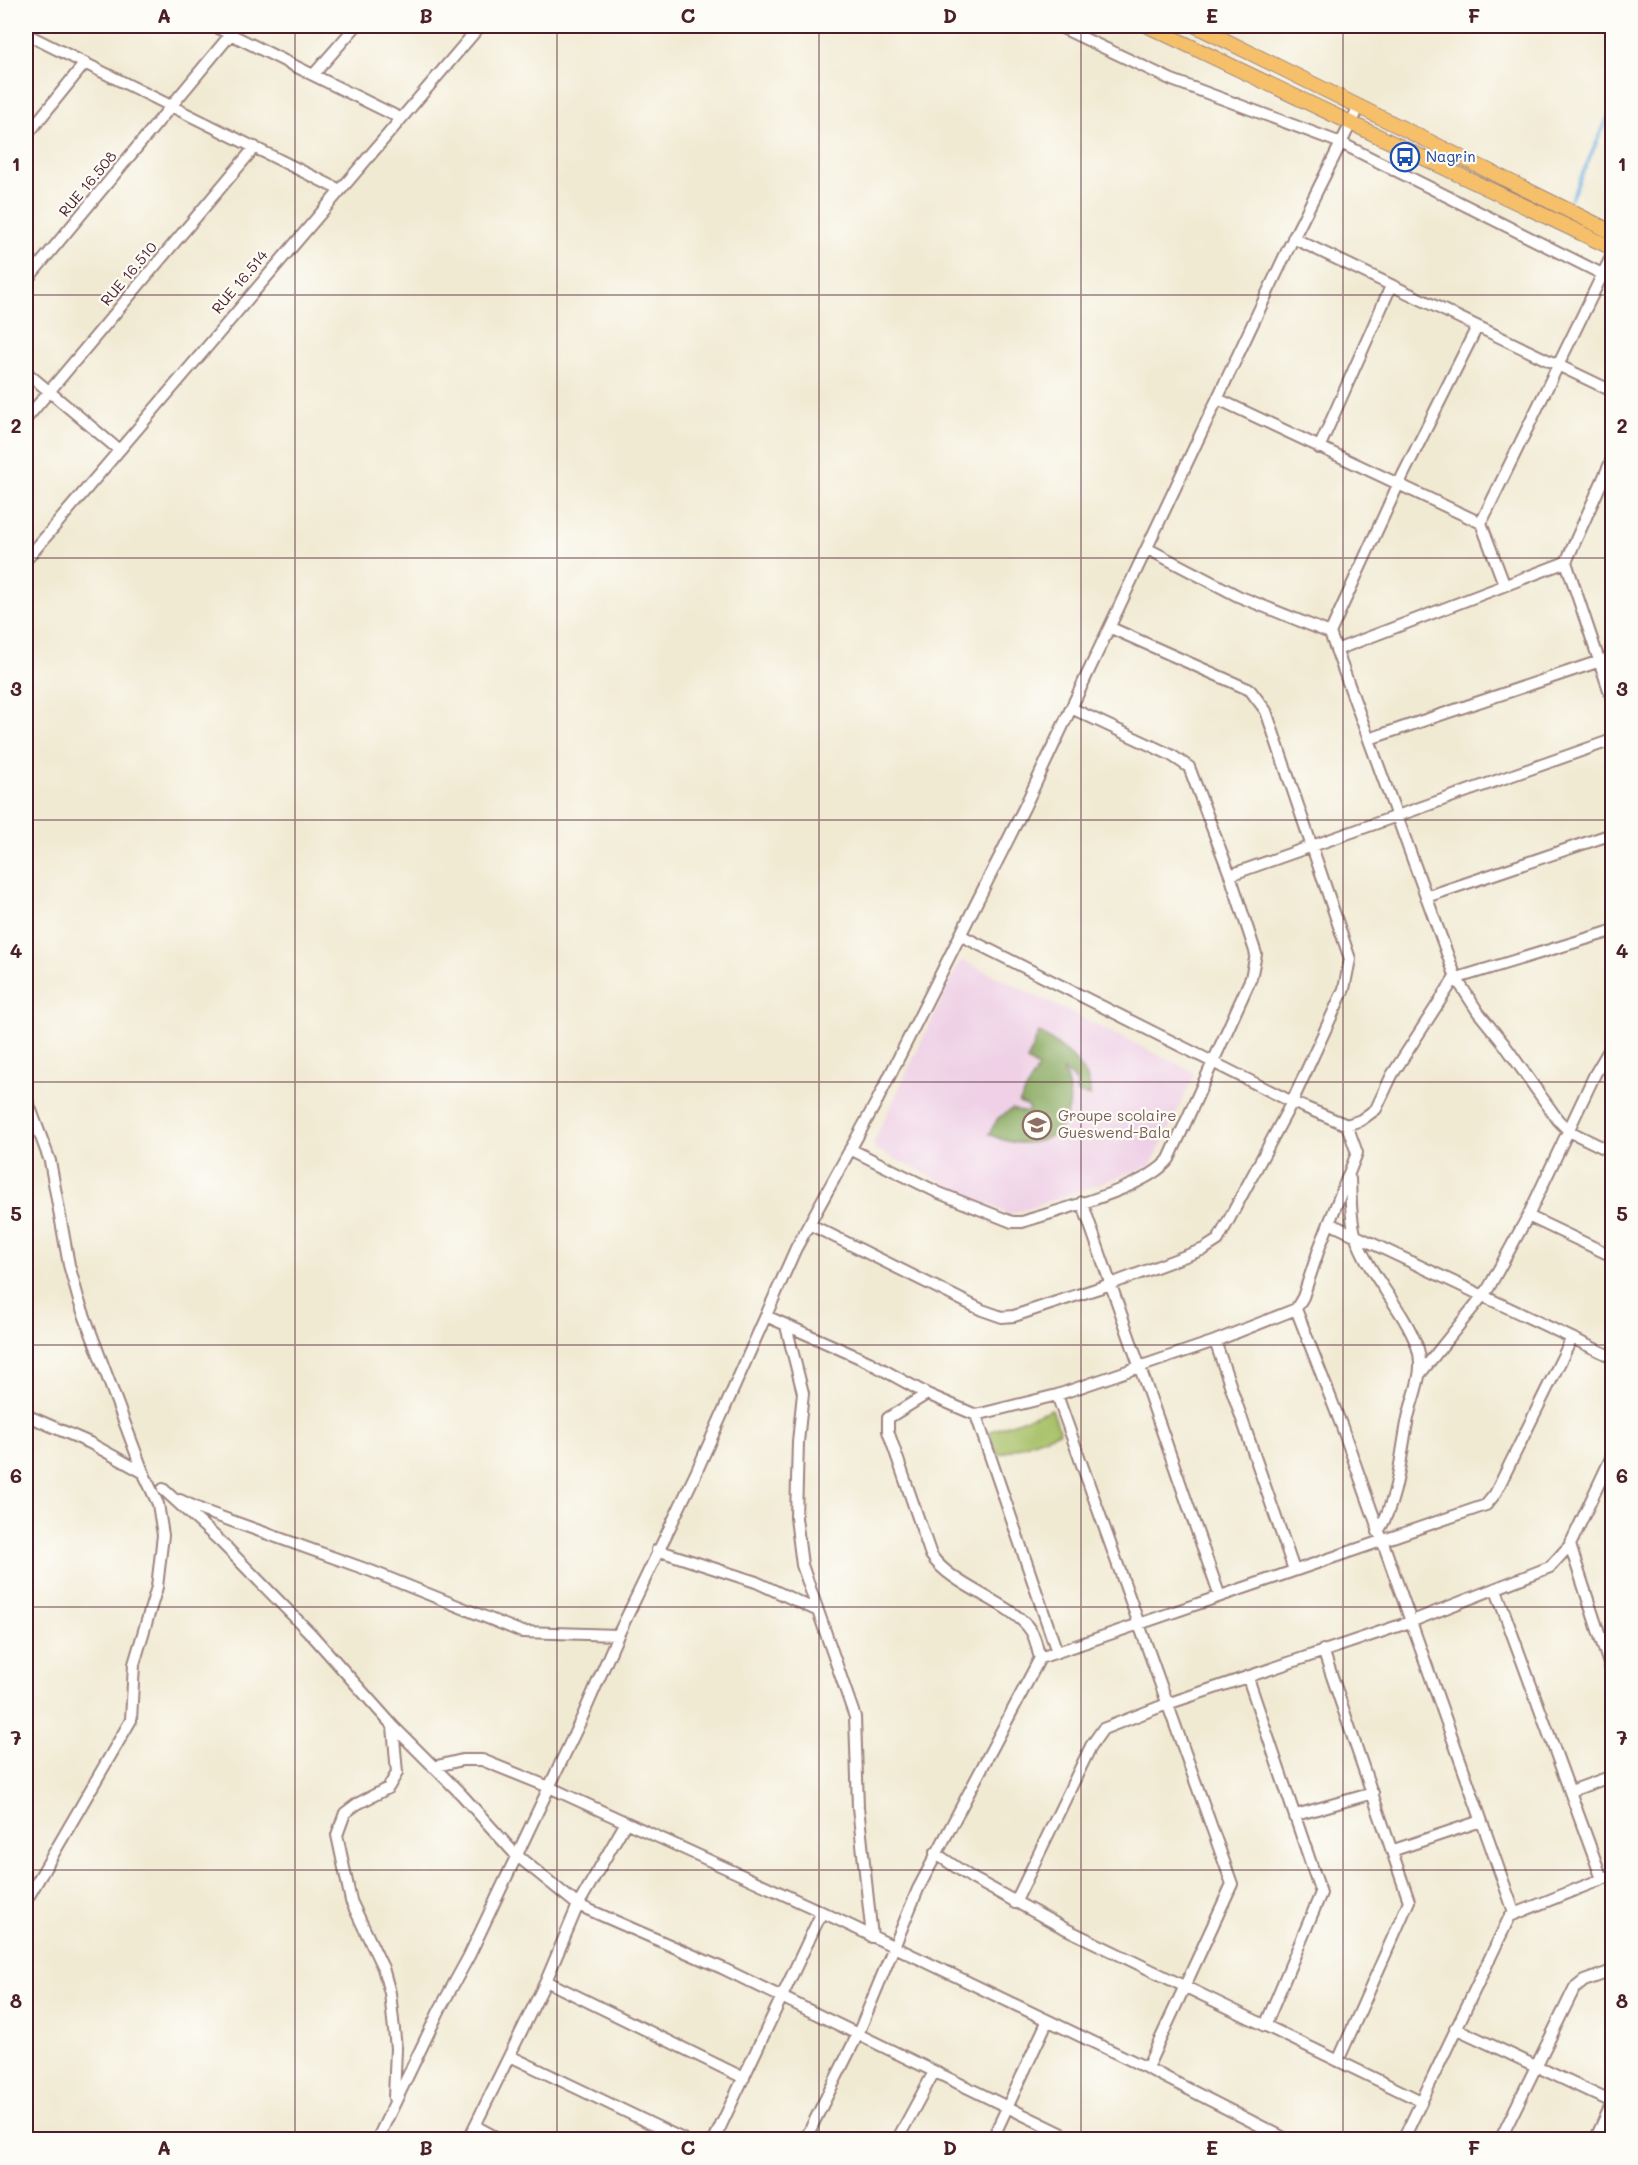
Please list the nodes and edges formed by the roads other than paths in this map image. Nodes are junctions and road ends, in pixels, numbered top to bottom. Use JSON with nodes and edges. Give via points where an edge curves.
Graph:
{"nodes":[{"id":1,"x":214,"y":26,"type":"edge"},
{"id":2,"x":356,"y":26,"type":"edge"},
{"id":3,"x":480,"y":26,"type":"edge"},
{"id":4,"x":1058,"y":26,"type":"edge"},
{"id":5,"x":1148,"y":26,"type":"edge"},
{"id":6,"x":1196,"y":26,"type":"edge"},
{"id":7,"x":26,"y":34,"type":"edge"},
{"id":8,"x":231,"y":34,"type":"junction"},
{"id":9,"x":85,"y":63,"type":"junction"},
{"id":10,"x":314,"y":74,"type":"junction"},
{"id":11,"x":172,"y":106,"type":"junction"},
{"id":12,"x":1359,"y":107,"type":"junction"},
{"id":13,"x":400,"y":118,"type":"junction"},
{"id":14,"x":1352,"y":122,"type":"junction"},
{"id":15,"x":26,"y":136,"type":"edge"},
{"id":16,"x":1341,"y":143,"type":"junction"},
{"id":17,"x":255,"y":147,"type":"junction"},
{"id":18,"x":1403,"y":148,"type":"junction"},
{"id":19,"x":1393,"y":170,"type":"junction"},
{"id":20,"x":338,"y":189,"type":"junction"},
{"id":21,"x":1612,"y":231,"type":"edge"},
{"id":22,"x":1293,"y":238,"type":"junction"},
{"id":23,"x":1612,"y":248,"type":"edge"},
{"id":24,"x":1612,"y":255,"type":"edge"},
{"id":25,"x":1608,"y":277,"type":"edge"},
{"id":26,"x":26,"y":281,"type":"edge"},
{"id":27,"x":1391,"y":286,"type":"junction"},
{"id":28,"x":1478,"y":327,"type":"junction"},
{"id":29,"x":1557,"y":364,"type":"junction"},
{"id":30,"x":26,"y":372,"type":"edge"},
{"id":31,"x":1612,"y":391,"type":"edge"},
{"id":32,"x":50,"y":392,"type":"junction"},
{"id":33,"x":1218,"y":399,"type":"junction"},
{"id":34,"x":26,"y":419,"type":"edge"},
{"id":35,"x":1319,"y":448,"type":"junction"},
{"id":36,"x":119,"y":450,"type":"junction"},
{"id":37,"x":1612,"y":459,"type":"edge"},
{"id":38,"x":1398,"y":485,"type":"junction"},
{"id":39,"x":1481,"y":523,"type":"junction"},
{"id":40,"x":1148,"y":549,"type":"junction"},
{"id":41,"x":26,"y":561,"type":"edge"},
{"id":42,"x":1566,"y":562,"type":"junction"},
{"id":43,"x":1504,"y":584,"type":"junction"},
{"id":44,"x":1111,"y":628,"type":"junction"},
{"id":45,"x":1330,"y":633,"type":"junction"},
{"id":46,"x":1336,"y":650,"type":"junction"},
{"id":47,"x":1612,"y":657,"type":"edge"},
{"id":48,"x":1600,"y":661,"type":"junction"},
{"id":49,"x":1612,"y":699,"type":"edge"},
{"id":50,"x":1071,"y":708,"type":"junction"},
{"id":51,"x":1369,"y":740,"type":"junction"},
{"id":52,"x":1612,"y":741,"type":"edge"},
{"id":53,"x":1397,"y":816,"type":"junction"},
{"id":54,"x":1612,"y":834,"type":"edge"},
{"id":55,"x":1311,"y":845,"type":"junction"},
{"id":56,"x":1230,"y":875,"type":"junction"},
{"id":57,"x":1426,"y":897,"type":"junction"},
{"id":58,"x":1612,"y":931,"type":"edge"},
{"id":59,"x":960,"y":934,"type":"junction"},
{"id":60,"x":1456,"y":978,"type":"junction"},
{"id":61,"x":1612,"y":1045,"type":"edge"},
{"id":62,"x":1212,"y":1063,"type":"junction"},
{"id":63,"x":26,"y":1097,"type":"edge"},
{"id":64,"x":1292,"y":1102,"type":"junction"},
{"id":65,"x":1347,"y":1125,"type":"junction"},
{"id":66,"x":1569,"y":1131,"type":"junction"},
{"id":67,"x":850,"y":1149,"type":"junction"},
{"id":68,"x":1612,"y":1152,"type":"edge"},
{"id":69,"x":1350,"y":1176,"type":"junction"},
{"id":70,"x":1082,"y":1202,"type":"junction"},
{"id":71,"x":1528,"y":1216,"type":"junction"},
{"id":72,"x":1329,"y":1223,"type":"junction"},
{"id":73,"x":809,"y":1224,"type":"junction"},
{"id":74,"x":1356,"y":1237,"type":"junction"},
{"id":75,"x":1612,"y":1256,"type":"edge"},
{"id":76,"x":1111,"y":1284,"type":"junction"},
{"id":77,"x":1484,"y":1295,"type":"junction"},
{"id":78,"x":1296,"y":1309,"type":"junction"},
{"id":79,"x":766,"y":1316,"type":"junction"},
{"id":80,"x":786,"y":1326,"type":"junction"},
{"id":81,"x":1572,"y":1338,"type":"junction"},
{"id":82,"x":1215,"y":1341,"type":"junction"},
{"id":83,"x":1612,"y":1357,"type":"edge"},
{"id":84,"x":1139,"y":1367,"type":"junction"},
{"id":85,"x":1420,"y":1374,"type":"junction"},
{"id":86,"x":927,"y":1394,"type":"junction"},
{"id":87,"x":1057,"y":1395,"type":"junction"},
{"id":88,"x":26,"y":1415,"type":"edge"},
{"id":89,"x":976,"y":1415,"type":"junction"},
{"id":90,"x":1612,"y":1456,"type":"edge"},
{"id":91,"x":143,"y":1472,"type":"junction"},
{"id":92,"x":163,"y":1489,"type":"junction"},
{"id":93,"x":1380,"y":1536,"type":"junction"},
{"id":94,"x":1570,"y":1545,"type":"junction"},
{"id":95,"x":657,"y":1550,"type":"junction"},
{"id":96,"x":1294,"y":1570,"type":"junction"},
{"id":97,"x":1496,"y":1590,"type":"junction"},
{"id":98,"x":1219,"y":1594,"type":"junction"},
{"id":99,"x":816,"y":1610,"type":"junction"},
{"id":100,"x":1410,"y":1622,"type":"junction"},
{"id":101,"x":1140,"y":1624,"type":"junction"},
{"id":102,"x":618,"y":1635,"type":"junction"},
{"id":103,"x":1323,"y":1650,"type":"junction"},
{"id":104,"x":1057,"y":1652,"type":"junction"},
{"id":105,"x":1040,"y":1658,"type":"junction"},
{"id":106,"x":1612,"y":1673,"type":"edge"},
{"id":107,"x":1248,"y":1678,"type":"junction"},
{"id":108,"x":1167,"y":1704,"type":"junction"},
{"id":109,"x":393,"y":1726,"type":"junction"},
{"id":110,"x":433,"y":1767,"type":"junction"},
{"id":111,"x":1612,"y":1776,"type":"edge"},
{"id":112,"x":549,"y":1787,"type":"junction"},
{"id":113,"x":1571,"y":1791,"type":"junction"},
{"id":114,"x":1373,"y":1793,"type":"junction"},
{"id":115,"x":1296,"y":1815,"type":"junction"},
{"id":116,"x":1481,"y":1821,"type":"junction"},
{"id":117,"x":625,"y":1824,"type":"junction"},
{"id":118,"x":1394,"y":1850,"type":"junction"},
{"id":119,"x":935,"y":1853,"type":"junction"},
{"id":120,"x":515,"y":1854,"type":"junction"},
{"id":121,"x":1607,"y":1877,"type":"edge"},
{"id":122,"x":26,"y":1901,"type":"edge"},
{"id":123,"x":1016,"y":1903,"type":"junction"},
{"id":124,"x":578,"y":1905,"type":"junction"},
{"id":125,"x":822,"y":1912,"type":"junction"},
{"id":126,"x":1514,"y":1912,"type":"junction"},
{"id":127,"x":872,"y":1937,"type":"junction"},
{"id":128,"x":893,"y":1947,"type":"junction"},
{"id":129,"x":1612,"y":1971,"type":"edge"},
{"id":130,"x":546,"y":1981,"type":"junction"},
{"id":131,"x":1186,"y":1987,"type":"junction"},
{"id":132,"x":783,"y":1998,"type":"junction"},
{"id":133,"x":1047,"y":2022,"type":"junction"},
{"id":134,"x":1264,"y":2025,"type":"junction"},
{"id":135,"x":1455,"y":2028,"type":"junction"},
{"id":136,"x":858,"y":2034,"type":"junction"},
{"id":137,"x":510,"y":2056,"type":"junction"},
{"id":138,"x":1338,"y":2061,"type":"junction"},
{"id":139,"x":1535,"y":2066,"type":"junction"},
{"id":140,"x":1147,"y":2068,"type":"junction"},
{"id":141,"x":934,"y":2072,"type":"junction"},
{"id":142,"x":744,"y":2078,"type":"junction"},
{"id":143,"x":1421,"y":2101,"type":"junction"},
{"id":144,"x":1612,"y":2102,"type":"edge"},
{"id":145,"x":394,"y":2105,"type":"junction"},
{"id":146,"x":1008,"y":2107,"type":"junction"},
{"id":147,"x":475,"y":2126,"type":"junction"},
{"id":148,"x":377,"y":2139,"type":"edge"},
{"id":149,"x":468,"y":2139,"type":"edge"},
{"id":150,"x":501,"y":2139,"type":"edge"},
{"id":151,"x":685,"y":2139,"type":"edge"},
{"id":152,"x":714,"y":2139,"type":"edge"},
{"id":153,"x":805,"y":2139,"type":"edge"},
{"id":154,"x":897,"y":2139,"type":"edge"},
{"id":155,"x":992,"y":2139,"type":"edge"},
{"id":156,"x":1075,"y":2139,"type":"edge"},
{"id":157,"x":1288,"y":2139,"type":"edge"},
{"id":158,"x":1403,"y":2139,"type":"edge"},
{"id":159,"x":1500,"y":2139,"type":"edge"},
{"id":160,"x":1595,"y":2139,"type":"edge"}],
"edges":[{"from":1,"to":8,"type":"street"},
{"from":2,"to":10,"type":"street"},
{"from":3,"to":13,"type":"street","name":"RUE 16.514"},
{"from":4,"to":16,"type":"street","via":[[1172,80]]},
{"from":5,"to":14,"type":"main road"},
{"from":6,"to":12,"type":"main road"},
{"from":7,"to":9,"type":"street"},
{"from":8,"to":10,"type":"street"},
{"from":8,"to":11,"type":"street","name":"RUE 16.508"},
{"from":9,"to":11,"type":"street"},
{"from":9,"to":15,"type":"street"},
{"from":10,"to":13,"type":"street"},
{"from":11,"to":17,"type":"street"},
{"from":11,"to":26,"type":"street","name":"RUE 16.508"},
{"from":12,"to":14,"type":"street"},
{"from":12,"to":21,"type":"main road"},
{"from":13,"to":20,"type":"street","name":"RUE 16.514"},
{"from":14,"to":16,"type":"street"},
{"from":14,"to":18,"type":"main road"},
{"from":16,"to":19,"type":"street"},
{"from":16,"to":22,"type":"street"},
{"from":17,"to":20,"type":"street"},
{"from":17,"to":32,"type":"street","name":"RUE 16.510"},
{"from":18,"to":19,"type":"street"},
{"from":18,"to":23,"type":"main road"},
{"from":19,"to":25,"type":"street"},
{"from":20,"to":36,"type":"street","name":"RUE 16.514"},
{"from":22,"to":27,"type":"street"},
{"from":22,"to":33,"type":"street"},
{"from":24,"to":25,"type":"street"},
{"from":25,"to":29,"type":"street"},
{"from":27,"to":28,"type":"street"},
{"from":27,"to":35,"type":"street"},
{"from":28,"to":29,"type":"street"},
{"from":28,"to":38,"type":"street"},
{"from":29,"to":31,"type":"street"},
{"from":29,"to":39,"type":"street"},
{"from":30,"to":32,"type":"street"},
{"from":32,"to":34,"type":"street","name":"RUE 16.510"},
{"from":32,"to":36,"type":"street"},
{"from":33,"to":35,"type":"street"},
{"from":33,"to":40,"type":"street"},
{"from":35,"to":38,"type":"street"},
{"from":36,"to":41,"type":"street","name":"RUE 16.514"},
{"from":37,"to":42,"type":"street"},
{"from":38,"to":39,"type":"street"},
{"from":38,"to":45,"type":"street"},
{"from":39,"to":43,"type":"street"},
{"from":40,"to":44,"type":"street"},
{"from":40,"to":45,"type":"street","via":[[1238,596]]},
{"from":42,"to":43,"type":"street"},
{"from":42,"to":48,"type":"street"},
{"from":43,"to":46,"type":"street"},
{"from":44,"to":50,"type":"street"},
{"from":44,"to":55,"type":"street","via":[[1250,690],[1266,711]]},
{"from":45,"to":46,"type":"street"},
{"from":46,"to":51,"type":"street"},
{"from":47,"to":48,"type":"street"},
{"from":48,"to":49,"type":"street"},
{"from":48,"to":51,"type":"street"},
{"from":50,"to":56,"type":"street","via":[[1186,764]]},
{"from":50,"to":59,"type":"street"},
{"from":51,"to":53,"type":"street"},
{"from":52,"to":53,"type":"street"},
{"from":53,"to":55,"type":"street"},
{"from":53,"to":57,"type":"street"},
{"from":54,"to":57,"type":"street"},
{"from":55,"to":56,"type":"street"},
{"from":55,"to":64,"type":"street","via":[[1348,950],[1350,966],[1344,989]]},
{"from":56,"to":62,"type":"street","via":[[1256,963]]},
{"from":57,"to":60,"type":"street"},
{"from":58,"to":60,"type":"street"},
{"from":59,"to":62,"type":"street"},
{"from":59,"to":67,"type":"street"},
{"from":60,"to":65,"type":"street","via":[[1401,1061],[1376,1109]]},
{"from":60,"to":66,"type":"street","via":[[1539,1097]]},
{"from":61,"to":66,"type":"street"},
{"from":62,"to":64,"type":"street"},
{"from":62,"to":70,"type":"street","via":[[1163,1167]]},
{"from":63,"to":91,"type":"street","via":[[50,1161],[79,1301]]},
{"from":64,"to":65,"type":"street"},
{"from":64,"to":76,"type":"street","via":[[1218,1240]]},
{"from":65,"to":69,"type":"street","via":[[1358,1153]]},
{"from":66,"to":68,"type":"street"},
{"from":66,"to":71,"type":"street"},
{"from":67,"to":70,"type":"street","via":[[1007,1222],[1022,1222]]},
{"from":67,"to":73,"type":"street"},
{"from":69,"to":72,"type":"street"},
{"from":69,"to":74,"type":"street"},
{"from":70,"to":76,"type":"street"},
{"from":71,"to":75,"type":"street"},
{"from":71,"to":77,"type":"street"},
{"from":72,"to":74,"type":"street"},
{"from":72,"to":78,"type":"street"},
{"from":73,"to":76,"type":"street","via":[[1002,1317]]},
{"from":73,"to":79,"type":"street"},
{"from":74,"to":77,"type":"street"},
{"from":74,"to":85,"type":"street","via":[[1372,1271],[1411,1333],[1419,1352]]},
{"from":76,"to":84,"type":"street"},
{"from":77,"to":81,"type":"street"},
{"from":77,"to":85,"type":"street"},
{"from":78,"to":82,"type":"street"},
{"from":78,"to":93,"type":"street"},
{"from":79,"to":80,"type":"street"},
{"from":79,"to":95,"type":"street"},
{"from":80,"to":86,"type":"street","via":[[868,1362]]},
{"from":80,"to":99,"type":"street","via":[[803,1393],[796,1518],[802,1565]]},
{"from":81,"to":83,"type":"street"},
{"from":81,"to":93,"type":"street","via":[[1491,1501],[1474,1511]]},
{"from":82,"to":84,"type":"street"},
{"from":82,"to":96,"type":"street"},
{"from":84,"to":87,"type":"street"},
{"from":84,"to":98,"type":"street"},
{"from":85,"to":93,"type":"street","via":[[1391,1507]]},
{"from":86,"to":89,"type":"street"},
{"from":86,"to":105,"type":"street","via":[[888,1418],[888,1431],[931,1555],[944,1570],[1032,1631]]},
{"from":87,"to":89,"type":"street"},
{"from":87,"to":101,"type":"street"},
{"from":88,"to":91,"type":"street"},
{"from":89,"to":104,"type":"street"},
{"from":90,"to":94,"type":"street"},
{"from":91,"to":92,"type":"street"},
{"from":91,"to":122,"type":"street","via":[[158,1504],[163,1535],[157,1587],[134,1664],[131,1720]]},
{"from":92,"to":102,"type":"street","via":[[204,1511],[371,1571],[522,1632]]},
{"from":92,"to":109,"type":"street","via":[[287,1610]]},
{"from":93,"to":96,"type":"street"},
{"from":93,"to":100,"type":"street"},
{"from":94,"to":97,"type":"street","via":[[1550,1567]]},
{"from":94,"to":106,"type":"street"},
{"from":95,"to":99,"type":"street","via":[[756,1582]]},
{"from":95,"to":102,"type":"street"},
{"from":96,"to":98,"type":"street"},
{"from":97,"to":100,"type":"street"},
{"from":97,"to":113,"type":"street"},
{"from":98,"to":101,"type":"street"},
{"from":99,"to":127,"type":"street","via":[[855,1717],[858,1807]]},
{"from":100,"to":103,"type":"street"},
{"from":100,"to":116,"type":"street"},
{"from":101,"to":104,"type":"street"},
{"from":101,"to":108,"type":"street"},
{"from":102,"to":112,"type":"street"},
{"from":103,"to":107,"type":"street"},
{"from":103,"to":114,"type":"street"},
{"from":104,"to":105,"type":"street"},
{"from":105,"to":119,"type":"street"},
{"from":107,"to":108,"type":"street"},
{"from":107,"to":115,"type":"street"},
{"from":108,"to":123,"type":"street","via":[[1099,1733]]},
{"from":108,"to":131,"type":"street","via":[[1232,1884]]},
{"from":109,"to":110,"type":"street"},
{"from":109,"to":145,"type":"street","via":[[397,1773],[388,1788],[345,1813],[337,1834],[351,1901],[390,1993],[396,2049]]},
{"from":110,"to":112,"type":"street","via":[[482,1760]]},
{"from":110,"to":120,"type":"street"},
{"from":111,"to":113,"type":"street"},
{"from":112,"to":117,"type":"street"},
{"from":112,"to":120,"type":"street"},
{"from":113,"to":121,"type":"street"},
{"from":114,"to":115,"type":"street"},
{"from":114,"to":118,"type":"street"},
{"from":115,"to":134,"type":"street","via":[[1321,1896]]},
{"from":116,"to":118,"type":"street"},
{"from":116,"to":126,"type":"street"},
{"from":117,"to":124,"type":"street"},
{"from":117,"to":125,"type":"street"},
{"from":118,"to":138,"type":"street","via":[[1409,1905]]},
{"from":119,"to":123,"type":"street"},
{"from":119,"to":128,"type":"street"},
{"from":120,"to":124,"type":"street"},
{"from":120,"to":145,"type":"street"},
{"from":121,"to":126,"type":"street"},
{"from":123,"to":131,"type":"street"},
{"from":124,"to":130,"type":"street"},
{"from":124,"to":132,"type":"street"},
{"from":125,"to":127,"type":"street"},
{"from":125,"to":132,"type":"street"},
{"from":126,"to":135,"type":"street","via":[[1506,1921]]},
{"from":127,"to":128,"type":"street"},
{"from":128,"to":133,"type":"street"},
{"from":128,"to":136,"type":"street"},
{"from":129,"to":139,"type":"street","via":[[1574,1989]]},
{"from":130,"to":137,"type":"street"},
{"from":130,"to":142,"type":"street"},
{"from":131,"to":134,"type":"street"},
{"from":131,"to":140,"type":"street"},
{"from":132,"to":136,"type":"street"},
{"from":132,"to":142,"type":"street"},
{"from":133,"to":140,"type":"street"},
{"from":133,"to":146,"type":"street"},
{"from":134,"to":138,"type":"street"},
{"from":135,"to":139,"type":"street"},
{"from":135,"to":143,"type":"street"},
{"from":136,"to":141,"type":"street"},
{"from":136,"to":153,"type":"street"},
{"from":137,"to":147,"type":"street"},
{"from":137,"to":151,"type":"street"},
{"from":138,"to":143,"type":"street"},
{"from":139,"to":144,"type":"street"},
{"from":139,"to":159,"type":"street"},
{"from":140,"to":157,"type":"street"},
{"from":141,"to":146,"type":"street"},
{"from":141,"to":154,"type":"street"},
{"from":142,"to":152,"type":"street"},
{"from":143,"to":158,"type":"street"},
{"from":144,"to":160,"type":"street"},
{"from":145,"to":148,"type":"street"},
{"from":146,"to":155,"type":"street"},
{"from":146,"to":156,"type":"street"},
{"from":147,"to":149,"type":"street"},
{"from":147,"to":150,"type":"street"}]}
